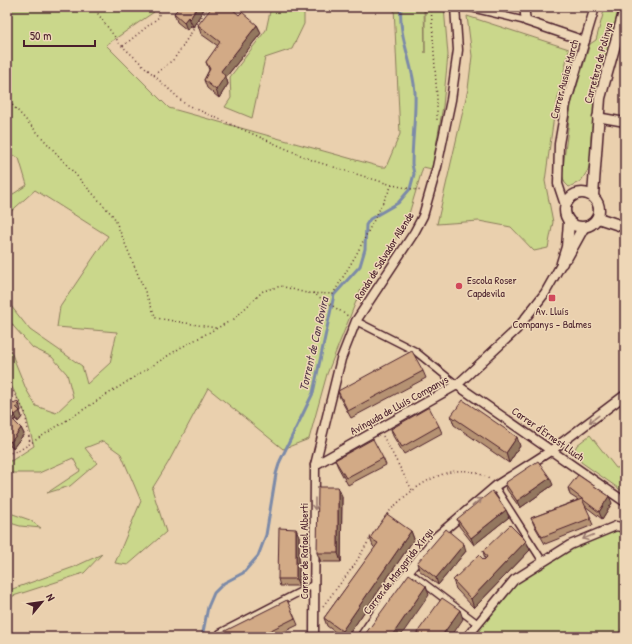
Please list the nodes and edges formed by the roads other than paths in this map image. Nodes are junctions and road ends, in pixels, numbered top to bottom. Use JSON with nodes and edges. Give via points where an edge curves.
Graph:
{"nodes":[{"id":1,"x":455,"y":7,"type":"edge"},
{"id":2,"x":467,"y":7,"type":"edge"},
{"id":3,"x":524,"y":7,"type":"edge"},
{"id":4,"x":595,"y":7,"type":"edge"},
{"id":5,"x":625,"y":9,"type":"edge"},
{"id":6,"x":526,"y":21,"type":"junction"},
{"id":7,"x":585,"y":41,"type":"junction"},
{"id":8,"x":597,"y":117,"type":"junction"},
{"id":9,"x":625,"y":122,"type":"edge"},
{"id":10,"x":593,"y":171,"type":"junction"},
{"id":11,"x":580,"y":193,"type":"junction"},
{"id":12,"x":593,"y":196,"type":"junction"},
{"id":13,"x":565,"y":205,"type":"junction"},
{"id":14,"x":598,"y":218,"type":"junction"},
{"id":15,"x":569,"y":222,"type":"junction"},
{"id":16,"x":625,"y":227,"type":"edge"},
{"id":17,"x":583,"y":228,"type":"junction"},
{"id":18,"x":562,"y":263,"type":"junction"},
{"id":19,"x":356,"y":321,"type":"junction"},
{"id":20,"x":458,"y":385,"type":"junction"},
{"id":21,"x":625,"y":395,"type":"edge"},
{"id":22,"x":552,"y":450,"type":"junction"},
{"id":23,"x":315,"y":465,"type":"junction"},
{"id":24,"x":496,"y":486,"type":"junction"},
{"id":25,"x":625,"y":502,"type":"edge"},
{"id":26,"x":625,"y":528,"type":"edge"},
{"id":27,"x":543,"y":562,"type":"junction"},
{"id":28,"x":409,"y":572,"type":"junction"},
{"id":29,"x":314,"y":584,"type":"junction"},
{"id":30,"x":478,"y":624,"type":"junction"},
{"id":31,"x":220,"y":633,"type":"edge"},
{"id":32,"x":314,"y":637,"type":"edge"},
{"id":33,"x":361,"y":637,"type":"edge"},
{"id":34,"x":467,"y":637,"type":"edge"}],
"edges":[{"from":1,"to":19,"type":"street","name":"Ronda de Salvador Allende","via":[[458,50],[450,107],[423,216]]},
{"from":2,"to":6,"type":"street"},
{"from":3,"to":6,"type":"street"},
{"from":4,"to":7,"type":"street","name":"Carrer Ausias March"},
{"from":5,"to":8,"type":"street","name":"Carretera de Polinya"},
{"from":6,"to":7,"type":"street"},
{"from":7,"to":13,"type":"street","name":"Carrer Ausias March","via":[[566,104],[559,144],[558,184]]},
{"from":8,"to":9,"type":"street"},
{"from":8,"to":10,"type":"street","name":"Carretera de Polinya"},
{"from":10,"to":11,"type":"street","name":"Carretera de Polinya"},
{"from":10,"to":12,"type":"street","name":"Carretera de Polinya"},
{"from":11,"to":12,"type":"street"},
{"from":11,"to":13,"type":"street","via":[[571,197]]},
{"from":12,"to":14,"type":"street","via":[[599,205]]},
{"from":13,"to":15,"type":"street","via":[[564,212]]},
{"from":14,"to":16,"type":"street"},
{"from":14,"to":17,"type":"street","via":[[594,224]]},
{"from":15,"to":17,"type":"street","via":[[575,227]]},
{"from":15,"to":18,"type":"street","via":[[567,247]]},
{"from":17,"to":18,"type":"street"},
{"from":18,"to":20,"type":"street","name":"Avinguda de Lluís Companys","via":[[545,294],[516,330]]},
{"from":19,"to":20,"type":"street","via":[[415,351]]},
{"from":19,"to":23,"type":"street","name":"Ronda de Salvador Allende","via":[[341,359]]},
{"from":20,"to":22,"type":"street","name":"Carrer d'Ernest Lluch"},
{"from":20,"to":23,"type":"street","name":"Avinguda de Lluís Companys"},
{"from":21,"to":22,"type":"street","name":"Carrer de Margarida Xirgu","one_way":true},
{"from":22,"to":24,"type":"street","name":"Carrer de Margarida Xirgu"},
{"from":22,"to":25,"type":"street","name":"Carrer d'Ernest Lluch"},
{"from":23,"to":29,"type":"street","name":"Carrer de Rafael Alberti","one_way":true},
{"from":24,"to":27,"type":"street"},
{"from":28,"to":24,"type":"street","name":"Carrer de Margarida Xirgu","one_way":true,"via":[[436,537]]},
{"from":26,"to":27,"type":"street","one_way":true,"via":[[616,526],[570,545]]},
{"from":27,"to":30,"type":"street","via":[[514,580]]},
{"from":28,"to":30,"type":"street"},
{"from":28,"to":33,"type":"street","name":"Carrer de Margarida Xirgu"},
{"from":29,"to":31,"type":"street"},
{"from":29,"to":32,"type":"street","name":"Carrer de Rafael Alberti"},
{"from":30,"to":34,"type":"street"}]}
